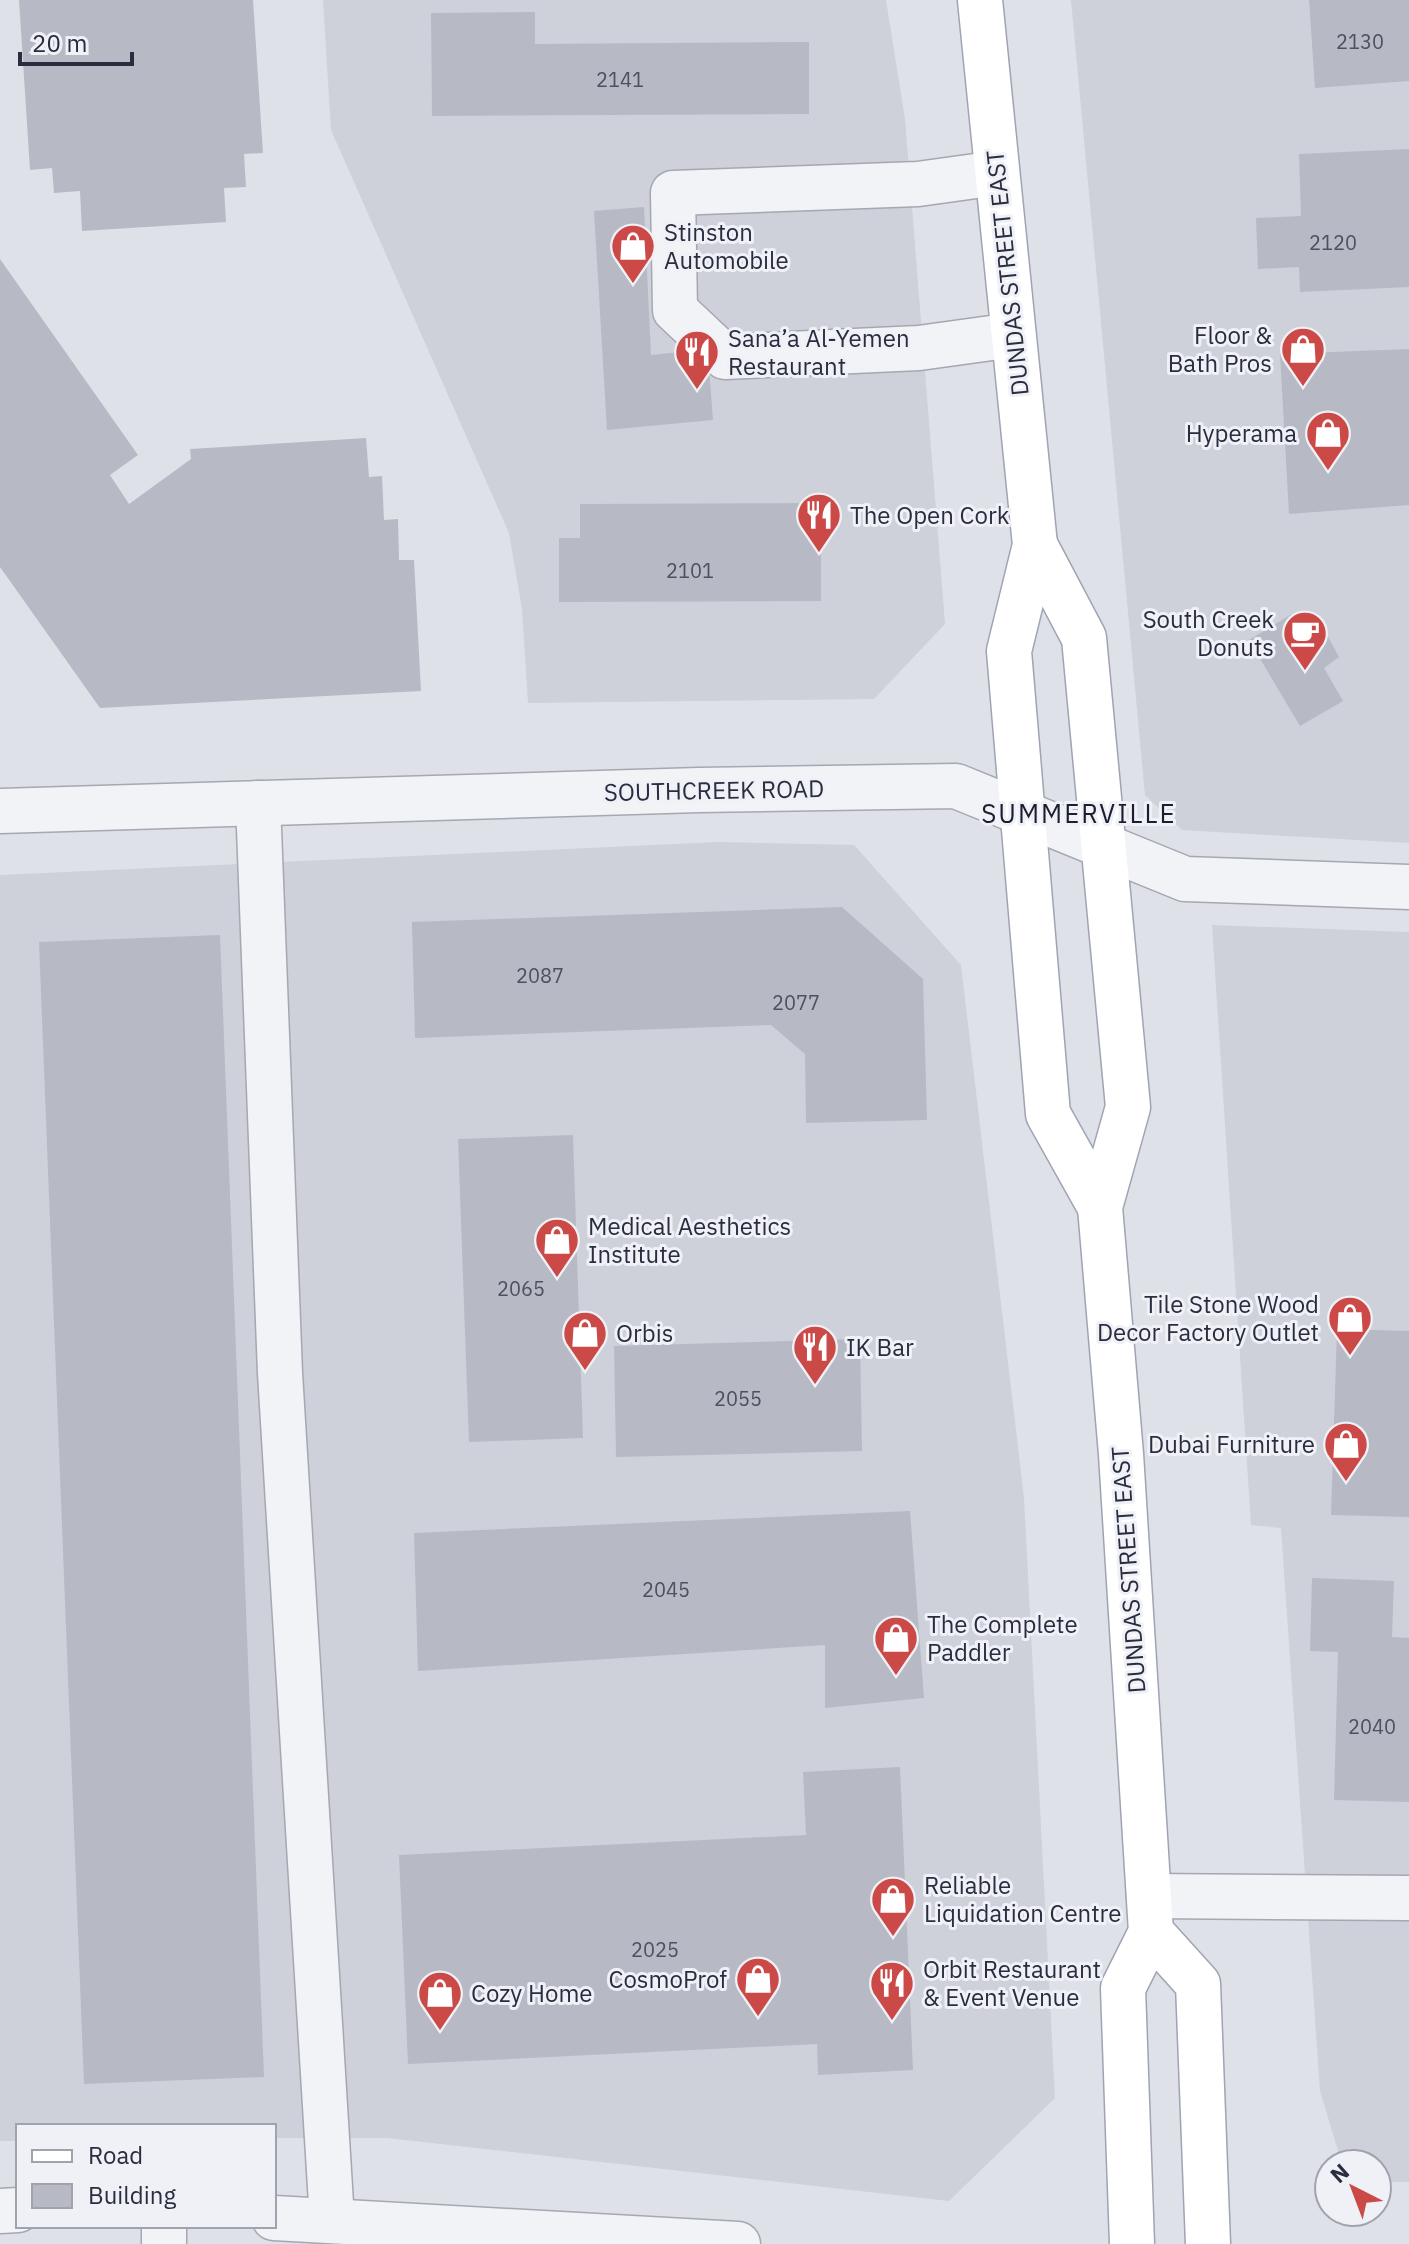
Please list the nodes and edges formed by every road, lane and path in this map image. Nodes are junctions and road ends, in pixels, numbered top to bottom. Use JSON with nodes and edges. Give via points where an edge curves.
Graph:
{"nodes":[{"id":1,"x":980,"y":0,"type":"edge"},
{"id":2,"x":997,"y":173,"type":"junction"},
{"id":3,"x":1013,"y":335,"type":"junction"},
{"id":4,"x":1035,"y":545,"type":"junction"},
{"id":5,"x":258,"y":803,"type":"junction"},
{"id":6,"x":0,"y":811,"type":"edge"},
{"id":7,"x":1021,"y":812,"type":"junction"},
{"id":8,"x":1104,"y":846,"type":"junction"},
{"id":9,"x":1409,"y":887,"type":"edge"},
{"id":10,"x":1100,"y":1207,"type":"junction"},
{"id":11,"x":1409,"y":1898,"type":"edge"},
{"id":12,"x":1150,"y":1914,"type":"junction"},
{"id":13,"x":276,"y":2218,"type":"edge"},
{"id":14,"x":332,"y":2220,"type":"junction"},
{"id":15,"x":738,"y":2244,"type":"edge"},
{"id":16,"x":1132,"y":2244,"type":"edge"},
{"id":17,"x":1208,"y":2244,"type":"edge"}],
"edges":[{"from":1,"to":2,"type":"main road","name":"DUNDAS STREET EAST"},
{"from":2,"to":3,"type":"main road","name":"DUNDAS STREET EAST"},
{"from":2,"to":3,"type":"street","via":[[918,184],[673,193],[675,310],[725,357],[919,348]]},
{"from":3,"to":4,"type":"main road","name":"DUNDAS STREET EAST"},
{"from":4,"to":7,"type":"main road","name":"DUNDAS STREET EAST","via":[[1009,651]]},
{"from":4,"to":8,"type":"main road","name":"DUNDAS STREET EAST","via":[[1084,638]]},
{"from":5,"to":6,"type":"street","name":"SOUTHCREEK ROAD"},
{"from":5,"to":7,"type":"street","name":"SOUTHCREEK ROAD","via":[[956,786]]},
{"from":5,"to":14,"type":"street","via":[[280,1373]]},
{"from":7,"to":8,"type":"street","name":"SOUTHCREEK ROAD"},
{"from":7,"to":10,"type":"main road","name":"DUNDAS STREET EAST","via":[[1048,1114]]},
{"from":8,"to":9,"type":"street","name":"SOUTHCREEK ROAD","via":[[1185,879]]},
{"from":8,"to":10,"type":"main road","name":"DUNDAS STREET EAST","via":[[1128,1107]]},
{"from":10,"to":12,"type":"main road","name":"DUNDAS STREET EAST"},
{"from":11,"to":12,"type":"street"},
{"from":12,"to":16,"type":"main road","via":[[1123,1988]]},
{"from":12,"to":17,"type":"main road","via":[[1198,1984]]},
{"from":13,"to":14,"type":"street"},
{"from":14,"to":15,"type":"street"}]}
